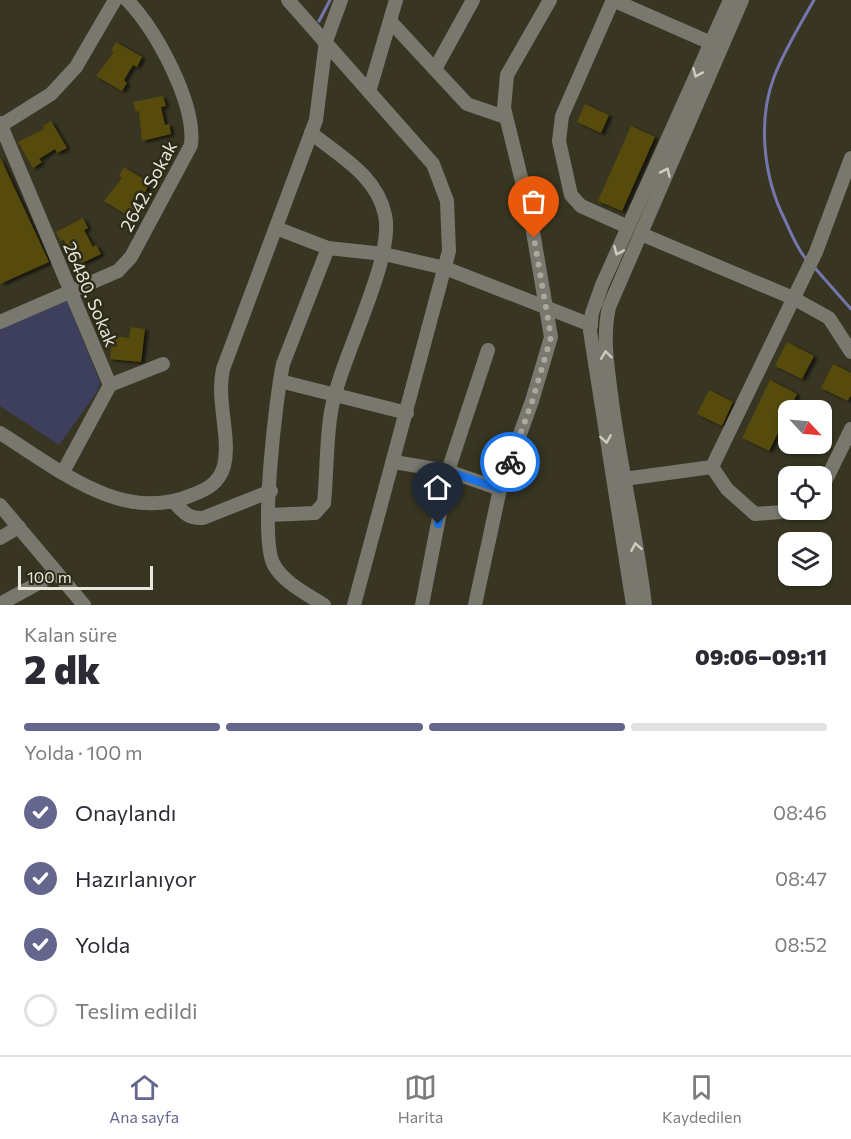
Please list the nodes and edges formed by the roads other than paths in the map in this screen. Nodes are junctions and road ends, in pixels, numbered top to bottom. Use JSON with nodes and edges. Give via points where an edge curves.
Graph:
{"nodes":[{"id":1,"x":116,"y":0,"type":"edge"},
{"id":2,"x":127,"y":0,"type":"edge"},
{"id":3,"x":288,"y":0,"type":"edge"},
{"id":4,"x":341,"y":0,"type":"edge"},
{"id":5,"x":396,"y":0,"type":"edge"},
{"id":6,"x":473,"y":0,"type":"edge"},
{"id":7,"x":550,"y":0,"type":"edge"},
{"id":8,"x":613,"y":0,"type":"edge"},
{"id":9,"x":730,"y":0,"type":"edge"},
{"id":10,"x":742,"y":0,"type":"edge"},
{"id":11,"x":391,"y":22,"type":"junction"},
{"id":12,"x":326,"y":41,"type":"junction"},
{"id":13,"x":711,"y":43,"type":"junction"},
{"id":14,"x":435,"y":69,"type":"junction"},
{"id":15,"x":369,"y":92,"type":"junction"},
{"id":16,"x":505,"y":117,"type":"junction"},
{"id":17,"x":0,"y":125,"type":"edge"},
{"id":18,"x":311,"y":133,"type":"junction"},
{"id":19,"x":851,"y":158,"type":"edge"},
{"id":20,"x":276,"y":228,"type":"junction"},
{"id":21,"x":635,"y":230,"type":"junction"},
{"id":22,"x":328,"y":248,"type":"junction"},
{"id":23,"x":384,"y":254,"type":"junction"},
{"id":24,"x":445,"y":268,"type":"junction"},
{"id":25,"x":70,"y":292,"type":"junction"},
{"id":26,"x":793,"y":298,"type":"junction"},
{"id":27,"x":547,"y":308,"type":"junction"},
{"id":28,"x":0,"y":322,"type":"edge"},
{"id":29,"x":591,"y":325,"type":"junction"},
{"id":30,"x":488,"y":350,"type":"dead end"},
{"id":31,"x":851,"y":352,"type":"edge"},
{"id":32,"x":163,"y":364,"type":"dead end"},
{"id":33,"x":279,"y":381,"type":"junction"},
{"id":34,"x":110,"y":385,"type":"junction"},
{"id":35,"x":334,"y":397,"type":"junction"},
{"id":36,"x":407,"y":413,"type":"junction"},
{"id":37,"x":851,"y":429,"type":"edge"},
{"id":38,"x":0,"y":433,"type":"edge"},
{"id":39,"x":394,"y":462,"type":"junction"},
{"id":40,"x":712,"y":467,"type":"junction"},
{"id":41,"x":832,"y":468,"type":"edge"},
{"id":42,"x":448,"y":471,"type":"junction"},
{"id":43,"x":63,"y":472,"type":"junction"},
{"id":44,"x":624,"y":479,"type":"junction"},
{"id":45,"x":500,"y":489,"type":"junction"},
{"id":46,"x":271,"y":491,"type":"junction"},
{"id":47,"x":175,"y":503,"type":"junction"},
{"id":48,"x":0,"y":505,"type":"edge"},
{"id":49,"x":778,"y":512,"type":"edge"},
{"id":50,"x":269,"y":514,"type":"junction"},
{"id":51,"x":18,"y":527,"type":"junction"},
{"id":52,"x":0,"y":538,"type":"edge"},
{"id":53,"x":57,"y":573,"type":"junction"},
{"id":54,"x":0,"y":604,"type":"edge"},
{"id":55,"x":84,"y":605,"type":"edge"},
{"id":56,"x":324,"y":605,"type":"edge"},
{"id":57,"x":354,"y":605,"type":"edge"},
{"id":58,"x":422,"y":605,"type":"edge"},
{"id":59,"x":475,"y":605,"type":"edge"},
{"id":60,"x":633,"y":605,"type":"edge"},
{"id":61,"x":645,"y":605,"type":"edge"}],
"edges":[{"from":1,"to":17,"type":"street","via":[[76,67],[51,94]]},
{"from":2,"to":25,"type":"street","name":"2642. Sokak","via":[[142,16],[178,84],[193,133],[191,145],[131,257],[118,272]]},
{"from":3,"to":12,"type":"street"},
{"from":4,"to":12,"type":"street"},
{"from":5,"to":11,"type":"street"},
{"from":6,"to":14,"type":"street"},
{"from":7,"to":16,"type":"street","via":[[507,75]]},
{"from":8,"to":13,"type":"street"},
{"from":8,"to":21,"type":"street","via":[[562,116],[559,141],[571,195],[581,206]]},
{"from":9,"to":13,"type":"street"},
{"from":21,"to":10,"type":"street","one_way":true},
{"from":11,"to":14,"type":"street"},
{"from":11,"to":15,"type":"street"},
{"from":12,"to":15,"type":"street"},
{"from":12,"to":18,"type":"street"},
{"from":13,"to":21,"type":"street","one_way":true},
{"from":14,"to":16,"type":"street","via":[[467,104]]},
{"from":15,"to":24,"type":"street","via":[[433,164],[447,201],[449,251]]},
{"from":16,"to":27,"type":"street","via":[[530,214]]},
{"from":17,"to":25,"type":"street","name":"26480. Sokak"},
{"from":18,"to":20,"type":"street"},
{"from":18,"to":23,"type":"street","via":[[363,173],[379,198],[386,217]]},
{"from":19,"to":26,"type":"street"},
{"from":20,"to":22,"type":"street"},
{"from":20,"to":47,"type":"street","via":[[220,385],[225,465],[212,487]]},
{"from":21,"to":26,"type":"street"},
{"from":21,"to":29,"type":"street","one_way":true,"via":[[603,285]]},
{"from":44,"to":21,"type":"street","one_way":true,"via":[[604,341],[609,307]]},
{"from":22,"to":23,"type":"street"},
{"from":22,"to":33,"type":"street"},
{"from":23,"to":24,"type":"street"},
{"from":23,"to":35,"type":"street"},
{"from":24,"to":27,"type":"street"},
{"from":24,"to":36,"type":"street"},
{"from":25,"to":28,"type":"street","name":"2642. Sokak"},
{"from":25,"to":34,"type":"street","name":"26480. Sokak"},
{"from":26,"to":31,"type":"street","via":[[829,318]]},
{"from":26,"to":40,"type":"street"},
{"from":27,"to":29,"type":"street"},
{"from":27,"to":45,"type":"street","via":[[551,337]]},
{"from":29,"to":60,"type":"street","one_way":true,"via":[[595,373]]},
{"from":30,"to":42,"type":"street"},
{"from":32,"to":34,"type":"street"},
{"from":33,"to":35,"type":"street"},
{"from":33,"to":46,"type":"street"},
{"from":34,"to":43,"type":"street"},
{"from":35,"to":36,"type":"street"},
{"from":35,"to":50,"type":"street","via":[[324,503],[315,513]]},
{"from":36,"to":39,"type":"street"},
{"from":37,"to":41,"type":"street"},
{"from":38,"to":43,"type":"street"},
{"from":39,"to":42,"type":"street"},
{"from":39,"to":57,"type":"street"},
{"from":40,"to":44,"type":"street"},
{"from":40,"to":49,"type":"street","via":[[726,489],[755,514]]},
{"from":42,"to":45,"type":"street"},
{"from":42,"to":58,"type":"street"},
{"from":43,"to":47,"type":"street","via":[[99,494],[124,503]]},
{"from":61,"to":44,"type":"street","one_way":true},
{"from":45,"to":59,"type":"street"},
{"from":46,"to":47,"type":"street","via":[[203,518],[194,519]]},
{"from":46,"to":50,"type":"street"},
{"from":48,"to":51,"type":"street"},
{"from":50,"to":56,"type":"street","via":[[268,550],[274,566],[287,581]]},
{"from":51,"to":52,"type":"street"},
{"from":51,"to":53,"type":"street"},
{"from":53,"to":54,"type":"street"},
{"from":53,"to":55,"type":"street"}]}
